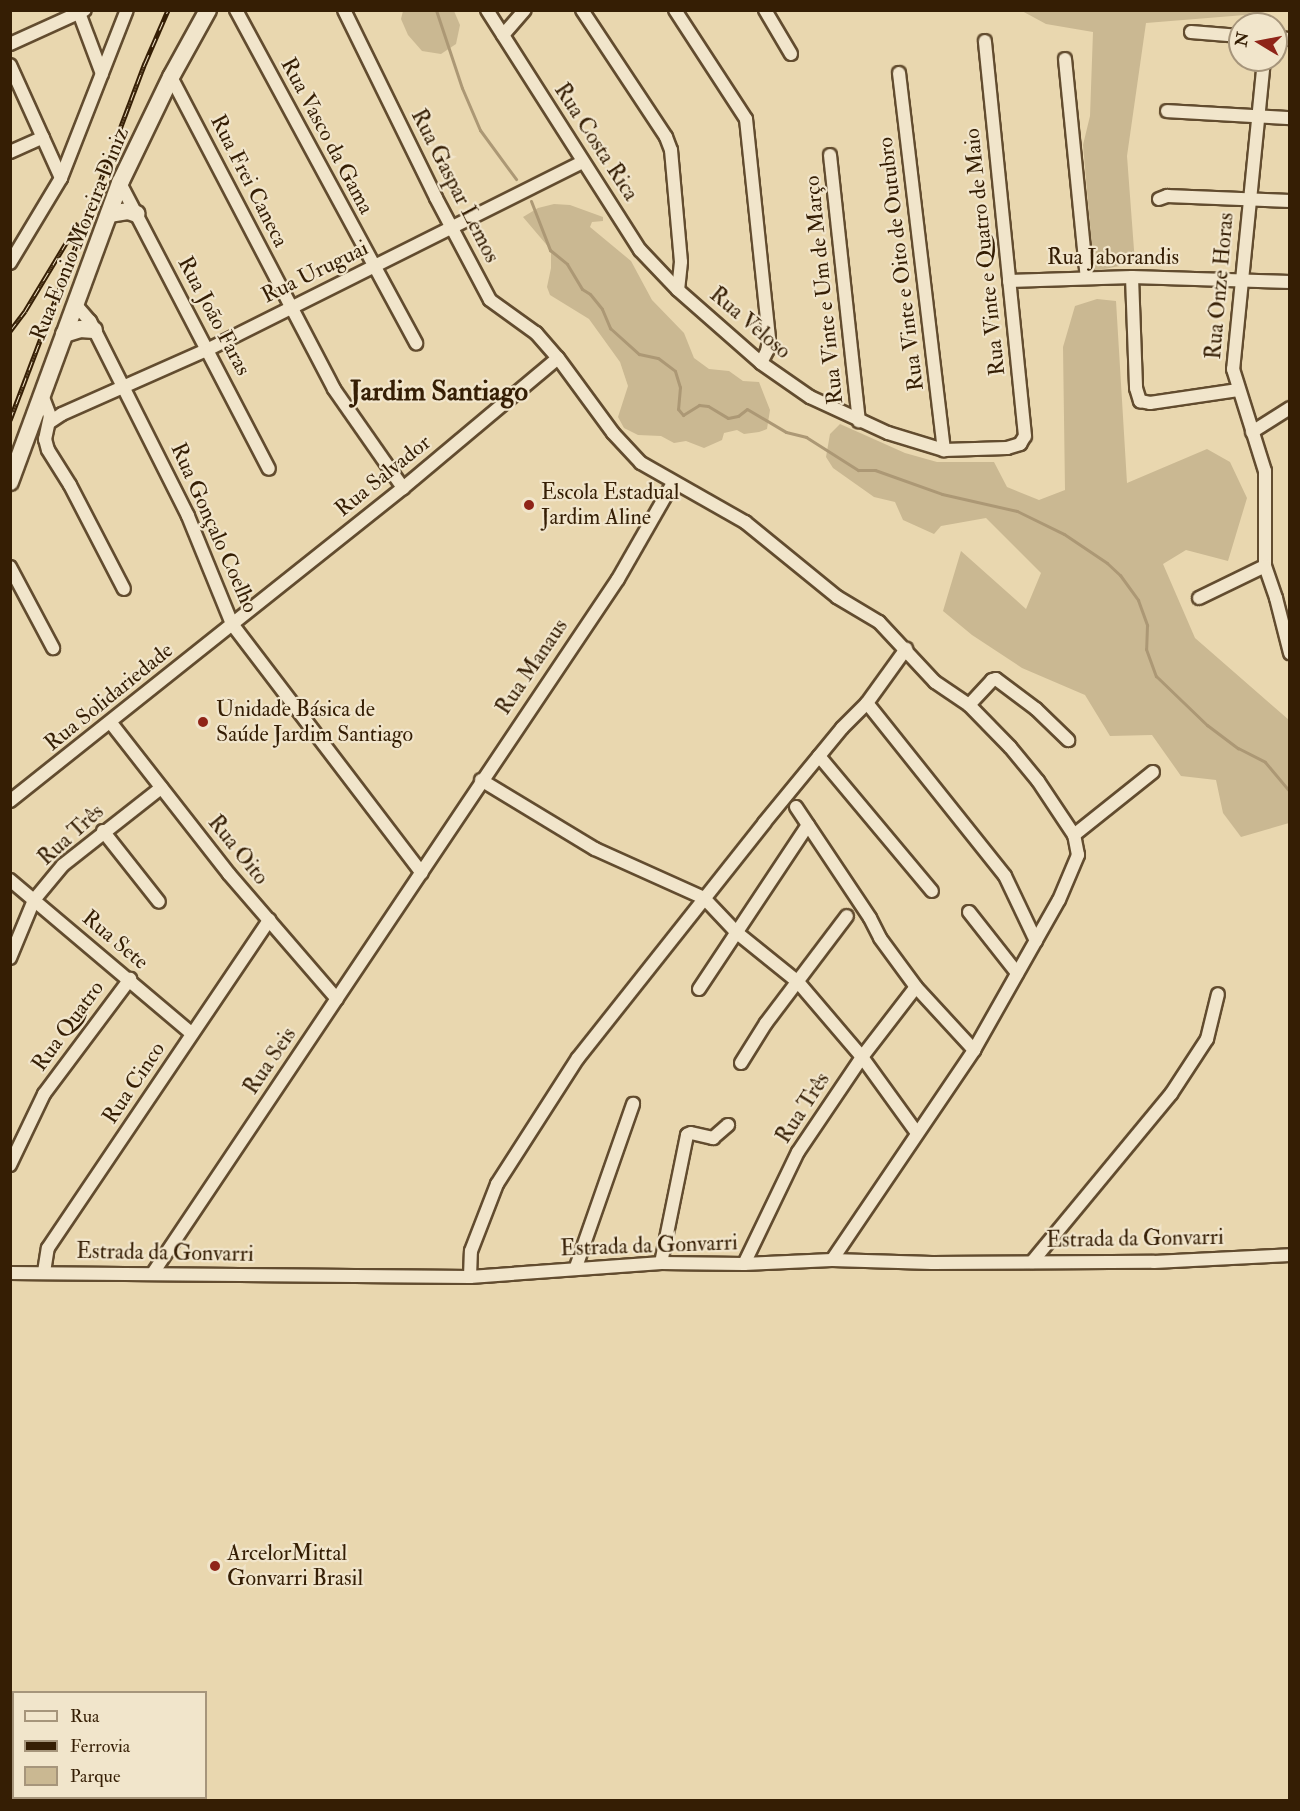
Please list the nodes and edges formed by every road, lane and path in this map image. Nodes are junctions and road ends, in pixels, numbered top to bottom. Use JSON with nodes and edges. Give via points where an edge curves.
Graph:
{"nodes":[{"id":1,"x":127,"y":10,"type":"edge"},
{"id":2,"x":208,"y":10,"type":"edge"},
{"id":3,"x":237,"y":10,"type":"edge"},
{"id":4,"x":344,"y":10,"type":"edge"},
{"id":5,"x":487,"y":10,"type":"edge"},
{"id":6,"x":525,"y":10,"type":"edge"},
{"id":7,"x":582,"y":10,"type":"edge"},
{"id":8,"x":675,"y":10,"type":"edge"},
{"id":9,"x":765,"y":10,"type":"edge"},
{"id":10,"x":80,"y":11,"type":"edge"},
{"id":11,"x":1191,"y":32,"type":"dead end"},
{"id":12,"x":503,"y":35,"type":"junction"},
{"id":13,"x":1228,"y":35,"type":"edge"},
{"id":14,"x":985,"y":41,"type":"dead end"},
{"id":15,"x":10,"y":44,"type":"edge"},
{"id":16,"x":791,"y":54,"type":"dead end"},
{"id":17,"x":1065,"y":59,"type":"dead end"},
{"id":18,"x":10,"y":65,"type":"edge"},
{"id":19,"x":1263,"y":72,"type":"edge"},
{"id":20,"x":899,"y":73,"type":"dead end"},
{"id":21,"x":102,"y":74,"type":"junction"},
{"id":22,"x":171,"y":77,"type":"junction"},
{"id":23,"x":1167,"y":111,"type":"dead end"},
{"id":24,"x":1258,"y":116,"type":"junction"},
{"id":25,"x":1290,"y":118,"type":"edge"},
{"id":26,"x":43,"y":137,"type":"junction"},
{"id":27,"x":10,"y":152,"type":"edge"},
{"id":28,"x":830,"y":155,"type":"dead end"},
{"id":29,"x":582,"y":162,"type":"junction"},
{"id":30,"x":61,"y":178,"type":"junction"},
{"id":31,"x":120,"y":183,"type":"junction"},
{"id":32,"x":1159,"y":199,"type":"dead end"},
{"id":33,"x":1249,"y":199,"type":"junction"},
{"id":34,"x":1290,"y":201,"type":"edge"},
{"id":35,"x":109,"y":214,"type":"junction"},
{"id":36,"x":137,"y":214,"type":"junction"},
{"id":37,"x":452,"y":227,"type":"junction"},
{"id":38,"x":10,"y":263,"type":"edge"},
{"id":39,"x":374,"y":267,"type":"junction"},
{"id":40,"x":1132,"y":277,"type":"junction"},
{"id":41,"x":1087,"y":278,"type":"junction"},
{"id":42,"x":1241,"y":280,"type":"junction"},
{"id":43,"x":1009,"y":281,"type":"junction"},
{"id":44,"x":1290,"y":282,"type":"edge"},
{"id":45,"x":678,"y":290,"type":"junction"},
{"id":46,"x":75,"y":304,"type":"junction"},
{"id":47,"x":290,"y":307,"type":"junction"},
{"id":48,"x":94,"y":330,"type":"junction"},
{"id":49,"x":64,"y":334,"type":"junction"},
{"id":50,"x":416,"y":343,"type":"dead end"},
{"id":51,"x":209,"y":349,"type":"junction"},
{"id":52,"x":558,"y":358,"type":"junction"},
{"id":53,"x":761,"y":363,"type":"junction"},
{"id":54,"x":125,"y":387,"type":"junction"},
{"id":55,"x":1238,"y":390,"type":"junction"},
{"id":56,"x":42,"y":395,"type":"junction"},
{"id":57,"x":1290,"y":408,"type":"edge"},
{"id":58,"x":54,"y":416,"type":"junction"},
{"id":59,"x":859,"y":421,"type":"junction"},
{"id":60,"x":1252,"y":432,"type":"junction"},
{"id":61,"x":38,"y":446,"type":"junction"},
{"id":62,"x":1007,"y":448,"type":"joint"},
{"id":63,"x":944,"y":450,"type":"junction"},
{"id":64,"x":269,"y":469,"type":"dead end"},
{"id":65,"x":10,"y":482,"type":"edge"},
{"id":66,"x":673,"y":483,"type":"junction"},
{"id":67,"x":403,"y":488,"type":"junction"},
{"id":68,"x":1264,"y":566,"type":"junction"},
{"id":69,"x":10,"y":567,"type":"edge"},
{"id":70,"x":124,"y":589,"type":"dead end"},
{"id":71,"x":1199,"y":598,"type":"dead end"},
{"id":72,"x":232,"y":624,"type":"junction"},
{"id":73,"x":53,"y":648,"type":"dead end"},
{"id":74,"x":906,"y":650,"type":"junction"},
{"id":75,"x":1290,"y":653,"type":"edge"},
{"id":76,"x":867,"y":704,"type":"junction"},
{"id":77,"x":969,"y":705,"type":"junction"},
{"id":78,"x":111,"y":723,"type":"junction"},
{"id":79,"x":1068,"y":740,"type":"dead end"},
{"id":80,"x":819,"y":756,"type":"junction"},
{"id":81,"x":1153,"y":772,"type":"dead end"},
{"id":82,"x":481,"y":780,"type":"junction"},
{"id":83,"x":160,"y":788,"type":"junction"},
{"id":84,"x":10,"y":801,"type":"edge"},
{"id":85,"x":796,"y":807,"type":"dead end"},
{"id":86,"x":808,"y":825,"type":"junction"},
{"id":87,"x":103,"y":831,"type":"junction"},
{"id":88,"x":1074,"y":835,"type":"junction"},
{"id":89,"x":422,"y":873,"type":"junction"},
{"id":90,"x":10,"y":879,"type":"edge"},
{"id":91,"x":932,"y":891,"type":"dead end"},
{"id":92,"x":704,"y":898,"type":"junction"},
{"id":93,"x":34,"y":900,"type":"junction"},
{"id":94,"x":159,"y":902,"type":"dead end"},
{"id":95,"x":969,"y":912,"type":"dead end"},
{"id":96,"x":847,"y":916,"type":"dead end"},
{"id":97,"x":269,"y":920,"type":"junction"},
{"id":98,"x":736,"y":932,"type":"junction"},
{"id":99,"x":1036,"y":941,"type":"junction"},
{"id":100,"x":10,"y":958,"type":"edge"},
{"id":101,"x":1017,"y":973,"type":"junction"},
{"id":102,"x":129,"y":979,"type":"junction"},
{"id":103,"x":798,"y":982,"type":"junction"},
{"id":104,"x":916,"y":987,"type":"junction"},
{"id":105,"x":699,"y":989,"type":"dead end"},
{"id":106,"x":1218,"y":994,"type":"dead end"},
{"id":107,"x":337,"y":999,"type":"junction"},
{"id":108,"x":192,"y":1034,"type":"junction"},
{"id":109,"x":974,"y":1050,"type":"junction"},
{"id":110,"x":862,"y":1057,"type":"junction"},
{"id":111,"x":741,"y":1064,"type":"dead end"},
{"id":112,"x":633,"y":1104,"type":"dead end"},
{"id":113,"x":728,"y":1125,"type":"dead end"},
{"id":114,"x":917,"y":1133,"type":"junction"},
{"id":115,"x":10,"y":1165,"type":"edge"},
{"id":116,"x":1290,"y":1255,"type":"edge"},
{"id":117,"x":832,"y":1260,"type":"junction"},
{"id":118,"x":1032,"y":1262,"type":"junction"},
{"id":119,"x":661,"y":1263,"type":"junction"},
{"id":120,"x":744,"y":1264,"type":"junction"},
{"id":121,"x":576,"y":1268,"type":"junction"},
{"id":122,"x":44,"y":1272,"type":"junction"},
{"id":123,"x":10,"y":1273,"type":"edge"},
{"id":124,"x":153,"y":1274,"type":"junction"},
{"id":125,"x":470,"y":1277,"type":"junction"}],
"edges":[{"from":1,"to":21,"type":"street"},
{"from":2,"to":22,"type":"main road","name":"Rua Eonio Moreira Diniz"},
{"from":3,"to":39,"type":"street","name":"Rua Vasco da Gama"},
{"from":4,"to":37,"type":"street","name":"Rua Gaspar Lemos"},
{"from":5,"to":12,"type":"street","name":"Rua Costa Rica"},
{"from":6,"to":12,"type":"street"},
{"from":7,"to":45,"type":"street","via":[[671,150],[681,262]]},
{"from":8,"to":53,"type":"street","via":[[740,107],[749,134],[769,339]]},
{"from":9,"to":16,"type":"street"},
{"from":10,"to":15,"type":"street"},
{"from":10,"to":21,"type":"street"},
{"from":11,"to":13,"type":"street"},
{"from":12,"to":29,"type":"street","name":"Rua Costa Rica"},
{"from":14,"to":43,"type":"street","name":"Rua Vinte e Quatro de Maio"},
{"from":17,"to":41,"type":"street"},
{"from":18,"to":26,"type":"street"},
{"from":19,"to":24,"type":"street","name":"Rua Onze Horas"},
{"from":20,"to":63,"type":"street","name":"Rua Vinte e Oito de Outubro"},
{"from":21,"to":30,"type":"street"},
{"from":22,"to":31,"type":"main road","name":"Rua Eonio Moreira Diniz"},
{"from":22,"to":47,"type":"street","name":"Rua Frei Caneca"},
{"from":23,"to":24,"type":"street"},
{"from":24,"to":25,"type":"street"},
{"from":24,"to":33,"type":"street","name":"Rua Onze Horas"},
{"from":26,"to":27,"type":"street"},
{"from":26,"to":30,"type":"street"},
{"from":28,"to":59,"type":"street","name":"Rua Vinte e Um de Março"},
{"from":29,"to":37,"type":"street","name":"Rua Uruguai"},
{"from":29,"to":45,"type":"street","name":"Rua Costa Rica","via":[[640,250]]},
{"from":30,"to":38,"type":"street"},
{"from":31,"to":35,"type":"main road","name":"Rua Eonio Moreira Diniz"},
{"from":31,"to":36,"type":"street","name":"Rua João Faras"},
{"from":32,"to":33,"type":"street"},
{"from":33,"to":34,"type":"street"},
{"from":33,"to":42,"type":"street","name":"Rua Onze Horas"},
{"from":35,"to":36,"type":"main road"},
{"from":35,"to":46,"type":"main road","name":"Rua Eonio Moreira Diniz"},
{"from":36,"to":51,"type":"street","name":"Rua João Faras"},
{"from":37,"to":39,"type":"street","name":"Rua Uruguai"},
{"from":37,"to":52,"type":"street","name":"Rua Gaspar Lemos","via":[[490,300],[536,333]]},
{"from":39,"to":47,"type":"street","name":"Rua Uruguai"},
{"from":39,"to":50,"type":"street","name":"Rua Vasco da Gama"},
{"from":40,"to":41,"type":"street","name":"Rua Jaborandis"},
{"from":40,"to":42,"type":"street","name":"Rua Jaborandis"},
{"from":40,"to":55,"type":"street","via":[[1136,388],[1140,400],[1150,403]]},
{"from":41,"to":43,"type":"street","name":"Rua Jaborandis"},
{"from":42,"to":44,"type":"street","name":"Rua Jaborandis"},
{"from":42,"to":55,"type":"street","name":"Rua Onze Horas","via":[[1233,361]]},
{"from":43,"to":62,"type":"street","name":"Rua Vinte e Quatro de Maio","via":[[1025,436],[1020,444]]},
{"from":45,"to":53,"type":"street","name":"Rua Veloso"},
{"from":46,"to":48,"type":"street","name":"Rua Gonçalo Coelho"},
{"from":46,"to":49,"type":"main road","name":"Rua Eonio Moreira Diniz"},
{"from":47,"to":51,"type":"street","name":"Rua Uruguai"},
{"from":47,"to":67,"type":"street","name":"Rua Frei Caneca","via":[[334,389]]},
{"from":48,"to":49,"type":"main road"},
{"from":48,"to":54,"type":"street","name":"Rua Gonçalo Coelho"},
{"from":49,"to":56,"type":"main road","name":"Rua Eonio Moreira Diniz"},
{"from":51,"to":54,"type":"street","name":"Rua Uruguai"},
{"from":51,"to":64,"type":"street","name":"Rua João Faras"},
{"from":52,"to":66,"type":"street","name":"Rua Gaspar Lemos","via":[[612,432],[641,463]]},
{"from":52,"to":67,"type":"street","name":"Rua Salvador"},
{"from":53,"to":59,"type":"street","name":"Rua Veloso","via":[[810,397]]},
{"from":54,"to":58,"type":"street","name":"Rua Uruguai"},
{"from":54,"to":72,"type":"street","name":"Rua Gonçalo Coelho","via":[[205,552]]},
{"from":55,"to":60,"type":"street","name":"Rua Onze Horas"},
{"from":56,"to":58,"type":"street"},
{"from":56,"to":61,"type":"main road","name":"Rua Eonio Moreira Diniz"},
{"from":57,"to":60,"type":"street"},
{"from":58,"to":61,"type":"street"},
{"from":59,"to":63,"type":"street","name":"Rua Veloso"},
{"from":60,"to":68,"type":"street","name":"Rua Onze Horas","via":[[1264,471]]},
{"from":61,"to":65,"type":"main road","name":"Rua Eonio Moreira Diniz"},
{"from":61,"to":70,"type":"street","via":[[70,485]]},
{"from":62,"to":63,"type":"street","name":"Rua Veloso"},
{"from":66,"to":74,"type":"street","name":"Rua Gaspar Lemos","via":[[745,522],[837,597],[879,622]]},
{"from":66,"to":82,"type":"street","name":"Rua Manaus","via":[[618,579]]},
{"from":67,"to":72,"type":"street","name":"Rua Salvador"},
{"from":68,"to":71,"type":"street"},
{"from":68,"to":75,"type":"street","name":"Rua Onze Horas"},
{"from":69,"to":73,"type":"street"},
{"from":72,"to":78,"type":"street","name":"Rua Solidariedade"},
{"from":72,"to":89,"type":"street","name":"Rua Gonçalo Coelho"},
{"from":74,"to":76,"type":"street"},
{"from":74,"to":77,"type":"street","name":"Rua Gaspar Lemos","via":[[935,681]]},
{"from":76,"to":80,"type":"street"},
{"from":76,"to":99,"type":"street","via":[[1005,876]]},
{"from":77,"to":79,"type":"street","via":[[996,679]]},
{"from":77,"to":88,"type":"street","name":"Rua Gaspar Lemos","via":[[1031,773]]},
{"from":78,"to":83,"type":"street","name":"Rua Oito"},
{"from":78,"to":84,"type":"street","name":"Rua Solidariedade"},
{"from":80,"to":91,"type":"street"},
{"from":80,"to":92,"type":"street"},
{"from":81,"to":88,"type":"street"},
{"from":82,"to":89,"type":"street","name":"Rua Manaus"},
{"from":82,"to":92,"type":"street","via":[[595,849]]},
{"from":83,"to":87,"type":"street","name":"Rua Três"},
{"from":83,"to":97,"type":"street","name":"Rua Oito"},
{"from":85,"to":86,"type":"street"},
{"from":86,"to":98,"type":"street"},
{"from":86,"to":104,"type":"street"},
{"from":87,"to":93,"type":"street","name":"Rua Três","via":[[63,865]]},
{"from":87,"to":94,"type":"street"},
{"from":88,"to":99,"type":"street","via":[[1078,855],[1075,867]]},
{"from":89,"to":107,"type":"street","name":"Rua Seis"},
{"from":90,"to":93,"type":"street","name":"Rua Sete"},
{"from":92,"to":98,"type":"street"},
{"from":92,"to":125,"type":"street","via":[[578,1058],[497,1184],[471,1251]]},
{"from":93,"to":100,"type":"street","name":"Rua Três"},
{"from":93,"to":102,"type":"street","name":"Rua Sete"},
{"from":95,"to":101,"type":"street"},
{"from":96,"to":103,"type":"street"},
{"from":97,"to":107,"type":"street","name":"Rua Oito"},
{"from":97,"to":108,"type":"street","name":"Rua Cinco"},
{"from":98,"to":103,"type":"street"},
{"from":98,"to":105,"type":"street"},
{"from":99,"to":101,"type":"street"},
{"from":101,"to":109,"type":"street"},
{"from":102,"to":108,"type":"street","name":"Rua Sete"},
{"from":102,"to":115,"type":"street","name":"Rua Quatro","via":[[44,1094]]},
{"from":103,"to":110,"type":"street"},
{"from":103,"to":111,"type":"street"},
{"from":104,"to":109,"type":"street"},
{"from":104,"to":110,"type":"street","name":"Rua Três"},
{"from":106,"to":118,"type":"street","via":[[1207,1039],[1171,1094]]},
{"from":107,"to":124,"type":"street","name":"Rua Seis"},
{"from":108,"to":122,"type":"street","name":"Rua Cinco","via":[[48,1248]]},
{"from":109,"to":114,"type":"street"},
{"from":110,"to":114,"type":"street"},
{"from":110,"to":120,"type":"street","name":"Rua Três","via":[[798,1152]]},
{"from":112,"to":121,"type":"street"},
{"from":113,"to":119,"type":"street","via":[[713,1138],[687,1135]]},
{"from":114,"to":117,"type":"street"},
{"from":116,"to":118,"type":"street","name":"Estrada da Gonvarri","via":[[1154,1262]]},
{"from":117,"to":118,"type":"street","name":"Estrada da Gonvarri"},
{"from":117,"to":120,"type":"street","name":"Estrada da Gonvarri"},
{"from":119,"to":120,"type":"street","name":"Estrada da Gonvarri"},
{"from":119,"to":121,"type":"street","name":"Estrada da Gonvarri"},
{"from":121,"to":125,"type":"street","name":"Estrada da Gonvarri"},
{"from":122,"to":123,"type":"street","name":"Estrada da Gonvarri"},
{"from":122,"to":124,"type":"street","name":"Estrada da Gonvarri"},
{"from":124,"to":125,"type":"street","name":"Estrada da Gonvarri"}]}
